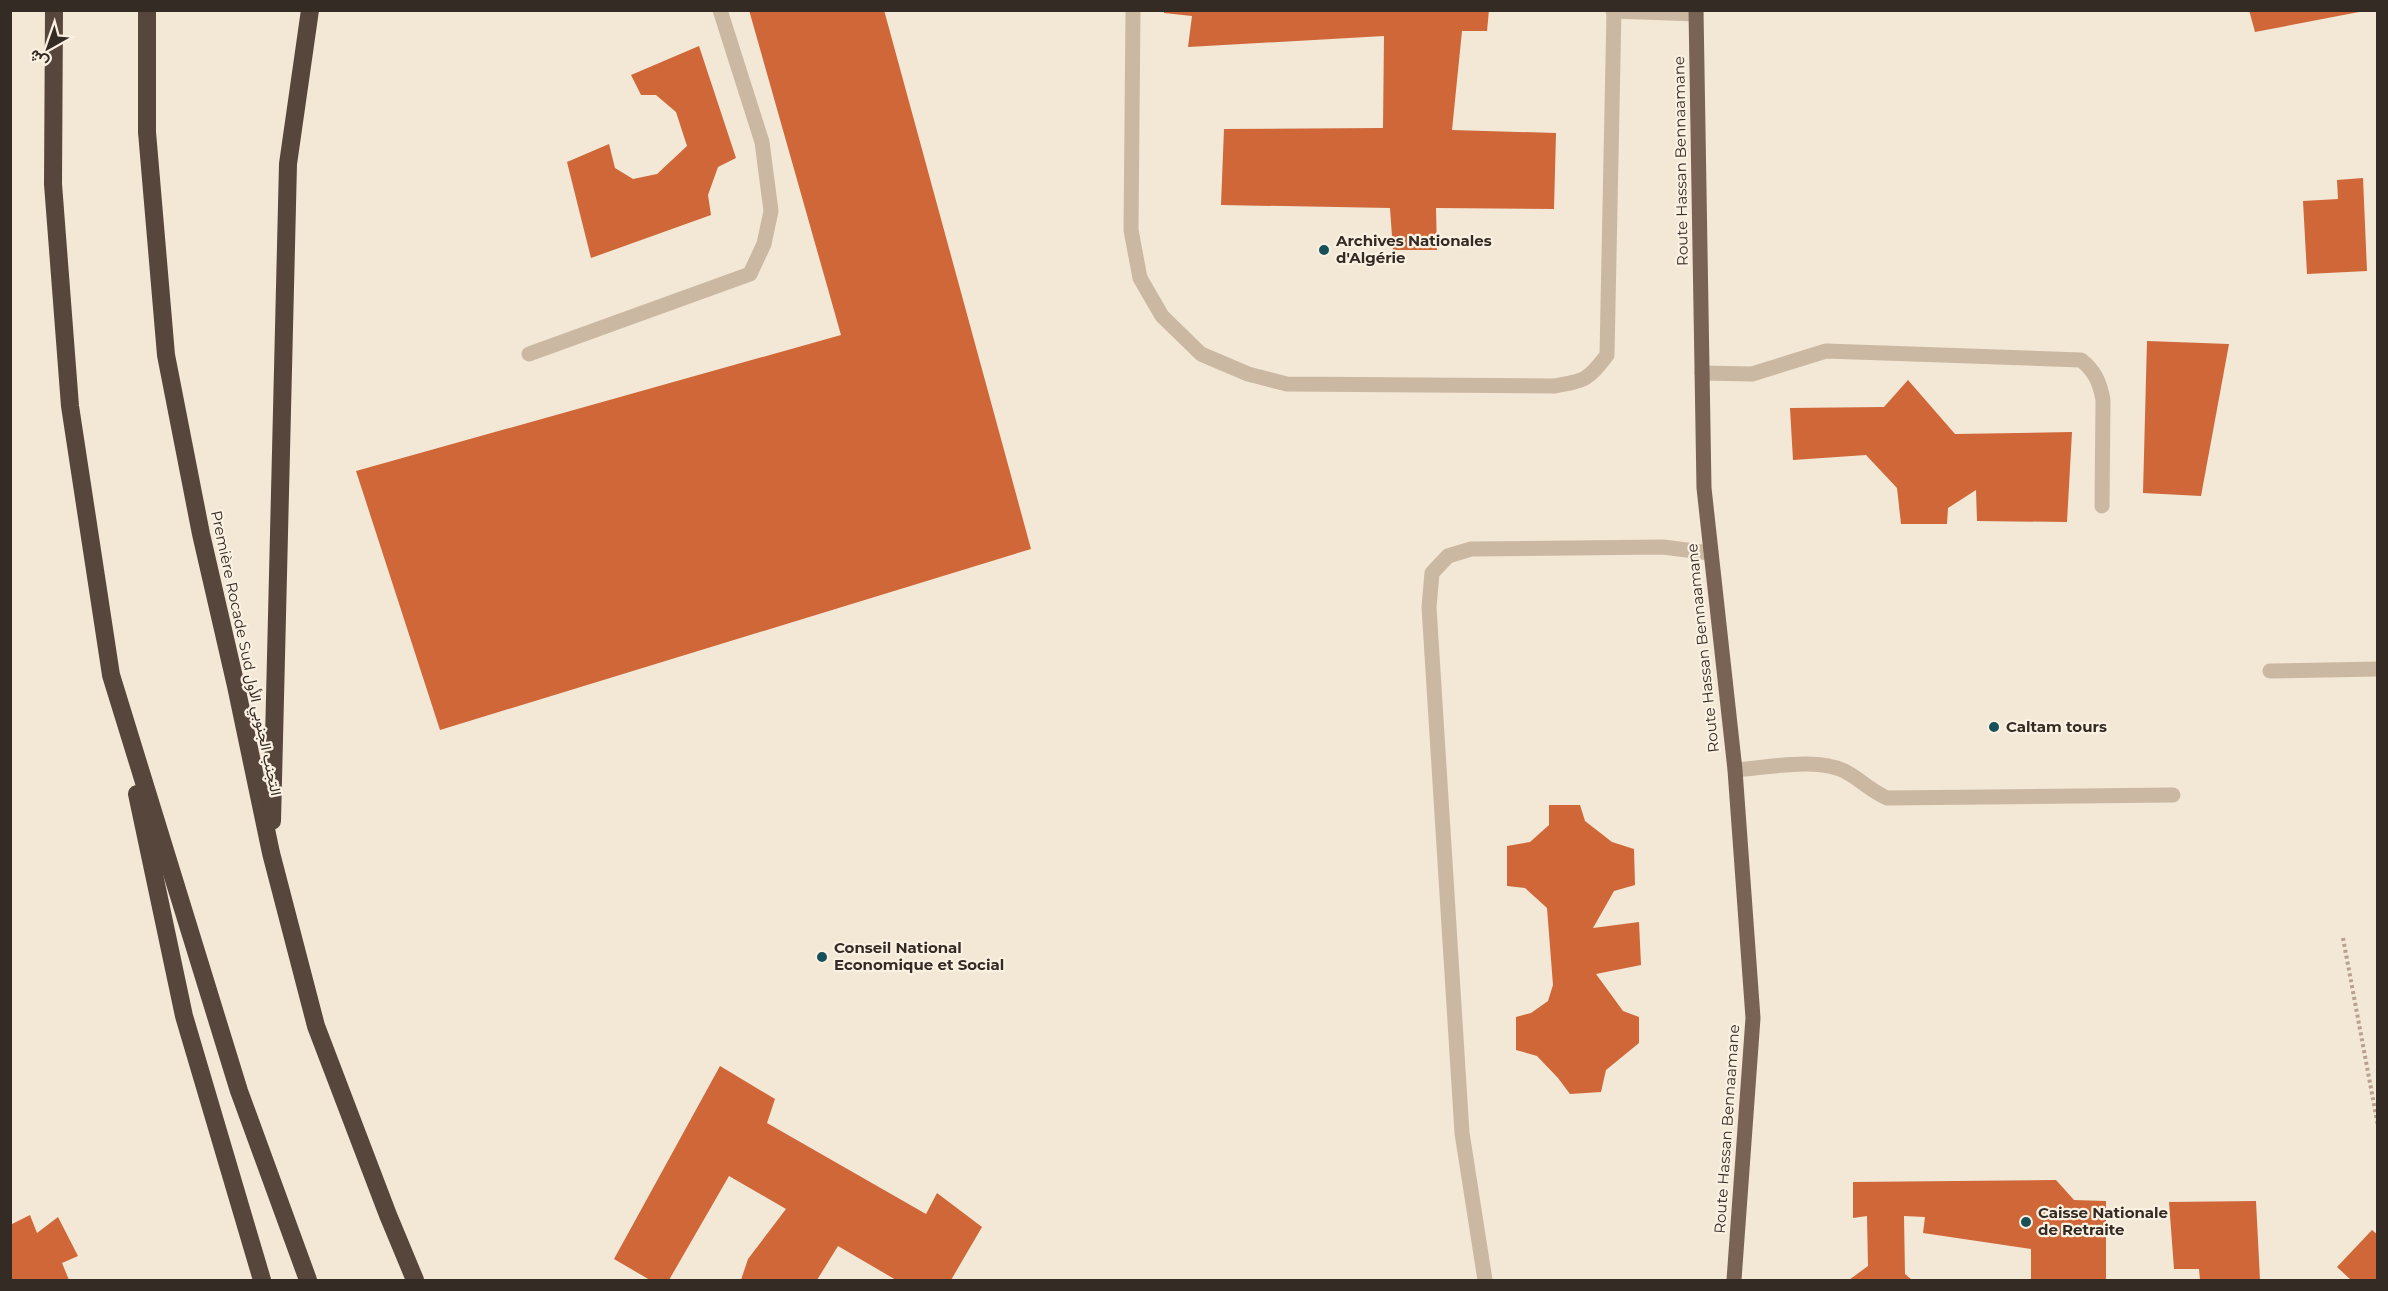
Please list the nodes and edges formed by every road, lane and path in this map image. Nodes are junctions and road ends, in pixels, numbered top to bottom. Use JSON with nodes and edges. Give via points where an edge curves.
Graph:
{"nodes":[{"id":1,"x":54,"y":10,"type":"edge"},
{"id":2,"x":147,"y":10,"type":"edge"},
{"id":3,"x":310,"y":10,"type":"edge"},
{"id":4,"x":720,"y":10,"type":"edge"},
{"id":5,"x":1133,"y":10,"type":"edge"},
{"id":6,"x":1614,"y":11,"type":"edge"},
{"id":7,"x":1696,"y":12,"type":"edge"},
{"id":8,"x":529,"y":354,"type":"dead end"},
{"id":9,"x":1702,"y":374,"type":"junction"},
{"id":10,"x":2102,"y":506,"type":"dead end"},
{"id":11,"x":1710,"y":553,"type":"junction"},
{"id":12,"x":2378,"y":669,"type":"edge"},
{"id":13,"x":2270,"y":671,"type":"dead end"},
{"id":14,"x":111,"y":675,"type":"junction"},
{"id":15,"x":1735,"y":770,"type":"junction"},
{"id":16,"x":2173,"y":795,"type":"dead end"},
{"id":17,"x":271,"y":853,"type":"junction"},
{"id":18,"x":2343,"y":938,"type":"dead end"},
{"id":19,"x":2378,"y":1126,"type":"edge"},
{"id":20,"x":262,"y":1281,"type":"edge"},
{"id":21,"x":308,"y":1281,"type":"edge"},
{"id":22,"x":415,"y":1281,"type":"edge"},
{"id":23,"x":1485,"y":1281,"type":"edge"},
{"id":24,"x":1734,"y":1281,"type":"edge"}],
"edges":[{"from":1,"to":14,"type":"highway","via":[[53,184],[70,406]]},
{"from":2,"to":17,"type":"highway","name":"Première Rocade Sud التجنب الجنوبي الأول","via":[[147,132],[166,355]]},
{"from":3,"to":17,"type":"highway","via":[[288,164]]},
{"from":4,"to":8,"type":"street","via":[[762,142],[771,211],[764,244],[750,274]]},
{"from":5,"to":6,"type":"street","via":[[1131,230],[1140,278],[1162,316],[1201,354],[1248,374],[1287,384],[1554,386],[1590,377],[1607,355]]},
{"from":6,"to":7,"type":"street"},
{"from":7,"to":9,"type":"main road","name":"Route Hassan Bennaamane"},
{"from":9,"to":10,"type":"street","via":[[1752,374],[1826,351],[2080,360],[2100,383],[2103,400]]},
{"from":9,"to":11,"type":"main road","name":"Route Hassan Bennaamane","via":[[1704,488]]},
{"from":11,"to":15,"type":"main road","name":"Route Hassan Bennaamane"},
{"from":11,"to":23,"type":"street","via":[[1663,547],[1471,549],[1448,556],[1432,573],[1430,619],[1462,1133]]},
{"from":12,"to":13,"type":"street"},
{"from":14,"to":20,"type":"highway","via":[[184,1016]]},
{"from":14,"to":21,"type":"highway","via":[[239,1091]]},
{"from":15,"to":16,"type":"street","via":[[1827,766],[1847,772],[1887,798]]},
{"from":15,"to":24,"type":"main road","name":"Route Hassan Bennaamane","via":[[1753,1018]]},
{"from":17,"to":22,"type":"highway","name":"Première Rocade Sud التجنب الجنوبي الأول","via":[[316,1026]]},
{"from":18,"to":19,"type":"path"}]}
